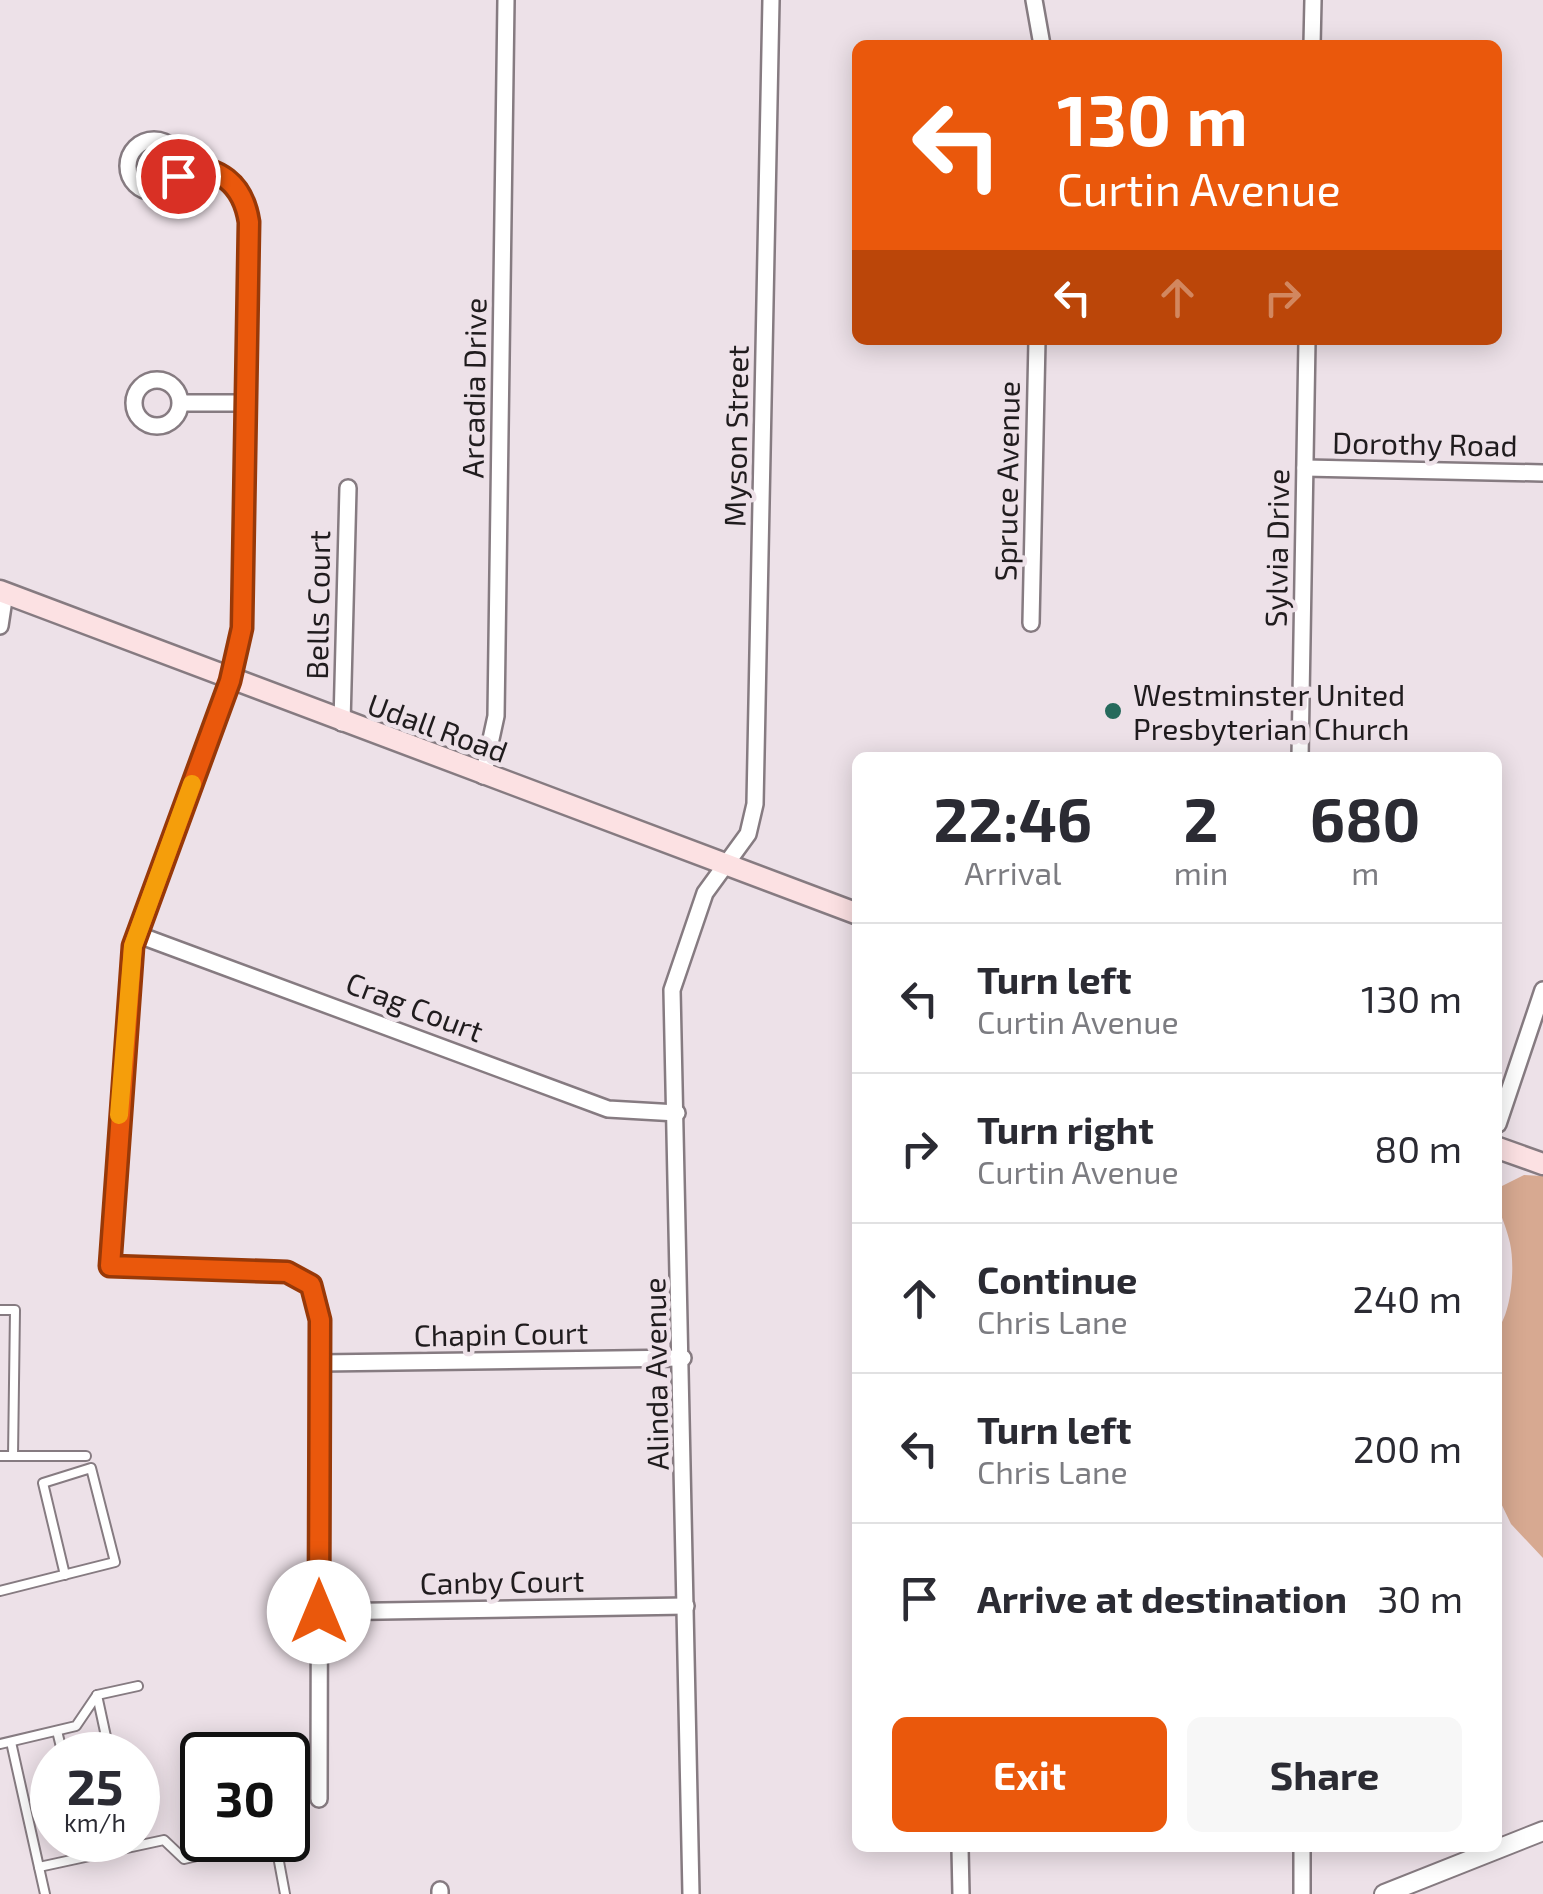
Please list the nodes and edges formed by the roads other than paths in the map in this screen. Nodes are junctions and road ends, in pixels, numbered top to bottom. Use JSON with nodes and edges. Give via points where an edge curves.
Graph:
{"nodes":[{"id":1,"x":506,"y":0,"type":"edge"},
{"id":2,"x":771,"y":0,"type":"edge"},
{"id":3,"x":1034,"y":0,"type":"edge"},
{"id":4,"x":1313,"y":0,"type":"edge"},
{"id":5,"x":1041,"y":40,"type":"edge"},
{"id":6,"x":1312,"y":40,"type":"edge"},
{"id":7,"x":180,"y":166,"type":"dead end"},
{"id":8,"x":1037,"y":345,"type":"edge"},
{"id":9,"x":1307,"y":345,"type":"edge"},
{"id":10,"x":181,"y":402,"type":"dead end"},
{"id":11,"x":246,"y":403,"type":"junction"},
{"id":12,"x":1305,"y":468,"type":"junction"},
{"id":13,"x":1543,"y":473,"type":"edge"},
{"id":14,"x":348,"y":488,"type":"dead end"},
{"id":15,"x":2,"y":592,"type":"edge"},
{"id":16,"x":1030,"y":623,"type":"dead end"},
{"id":17,"x":0,"y":626,"type":"edge"},
{"id":18,"x":230,"y":681,"type":"junction"},
{"id":19,"x":342,"y":723,"type":"junction"},
{"id":20,"x":1300,"y":752,"type":"edge"},
{"id":21,"x":483,"y":776,"type":"junction"},
{"id":22,"x":726,"y":865,"type":"junction"},
{"id":23,"x":852,"y":912,"type":"edge"},
{"id":24,"x":136,"y":934,"type":"junction"},
{"id":25,"x":1543,"y":990,"type":"edge"},
{"id":26,"x":1502,"y":1112,"type":"edge"},
{"id":27,"x":677,"y":1113,"type":"junction"},
{"id":28,"x":1502,"y":1149,"type":"edge"},
{"id":29,"x":1543,"y":1164,"type":"edge"},
{"id":30,"x":0,"y":1310,"type":"edge"},
{"id":31,"x":683,"y":1358,"type":"junction"},
{"id":32,"x":320,"y":1363,"type":"junction"},
{"id":33,"x":0,"y":1456,"type":"edge"},
{"id":34,"x":13,"y":1456,"type":"junction"},
{"id":35,"x":86,"y":1456,"type":"dead end"},
{"id":36,"x":65,"y":1575,"type":"junction"},
{"id":37,"x":0,"y":1591,"type":"edge"},
{"id":38,"x":686,"y":1606,"type":"junction"},
{"id":39,"x":319,"y":1612,"type":"junction"},
{"id":40,"x":138,"y":1686,"type":"dead end"},
{"id":41,"x":96,"y":1695,"type":"junction"},
{"id":42,"x":57,"y":1731,"type":"joint"},
{"id":43,"x":105,"y":1732,"type":"edge"},
{"id":44,"x":11,"y":1742,"type":"junction"},
{"id":45,"x":0,"y":1744,"type":"edge"},
{"id":46,"x":320,"y":1799,"type":"dead end"},
{"id":47,"x":1543,"y":1831,"type":"edge"},
{"id":48,"x":160,"y":1840,"type":"edge"},
{"id":49,"x":1502,"y":1848,"type":"edge"},
{"id":50,"x":960,"y":1852,"type":"edge"},
{"id":51,"x":1302,"y":1852,"type":"edge"},
{"id":52,"x":1492,"y":1852,"type":"edge"},
{"id":53,"x":180,"y":1855,"type":"edge"},
{"id":54,"x":59,"y":1862,"type":"edge"},
{"id":55,"x":279,"y":1862,"type":"edge"},
{"id":56,"x":39,"y":1866,"type":"junction"},
{"id":57,"x":1396,"y":1892,"type":"edge"},
{"id":58,"x":46,"y":1894,"type":"edge"},
{"id":59,"x":285,"y":1894,"type":"edge"},
{"id":60,"x":690,"y":1894,"type":"edge"},
{"id":61,"x":961,"y":1894,"type":"edge"},
{"id":62,"x":1302,"y":1894,"type":"edge"}],
"edges":[{"from":1,"to":21,"type":"street","name":"Arcadia Drive","via":[[496,716]]},
{"from":2,"to":22,"type":"street","name":"Myson Street","via":[[755,804],[748,834]]},
{"from":3,"to":5,"type":"street"},
{"from":4,"to":6,"type":"street"},
{"from":7,"to":11,"type":"street","via":[[233,181],[245,199]]},
{"from":8,"to":16,"type":"street","name":"Spruce Avenue"},
{"from":9,"to":12,"type":"street","name":"Sylvia Drive"},
{"from":10,"to":11,"type":"street"},
{"from":11,"to":18,"type":"street","via":[[242,628]]},
{"from":12,"to":13,"type":"street","name":"Dorothy Road"},
{"from":12,"to":20,"type":"street","name":"Sylvia Drive"},
{"from":14,"to":19,"type":"street","name":"Bells Court"},
{"from":15,"to":17,"type":"street"},
{"from":15,"to":18,"type":"main road","name":"Udall Road"},
{"from":18,"to":19,"type":"main road","name":"Udall Road"},
{"from":18,"to":24,"type":"street"},
{"from":19,"to":21,"type":"main road","name":"Udall Road"},
{"from":21,"to":22,"type":"main road","name":"Udall Road"},
{"from":22,"to":23,"type":"main road","name":"Udall Road"},
{"from":22,"to":27,"type":"street","name":"Alinda Avenue","via":[[706,892],[673,980]]},
{"from":24,"to":27,"type":"street","name":"Crag Court","via":[[608,1109]]},
{"from":24,"to":32,"type":"street","via":[[126,996],[110,1266],[301,1276],[318,1300]]},
{"from":25,"to":26,"type":"street"},
{"from":27,"to":31,"type":"street","name":"Alinda Avenue"},
{"from":28,"to":29,"type":"main road"},
{"from":30,"to":34,"type":"lane","via":[[15,1310]]},
{"from":31,"to":32,"type":"street","name":"Chapin Court"},
{"from":31,"to":38,"type":"street","name":"Alinda Avenue"},
{"from":32,"to":39,"type":"street"},
{"from":33,"to":34,"type":"lane"},
{"from":34,"to":35,"type":"lane"},
{"from":36,"to":36,"type":"lane","via":[[115,1562],[90,1468],[43,1483]]},
{"from":36,"to":37,"type":"lane"},
{"from":38,"to":39,"type":"street","name":"Canby Court"},
{"from":38,"to":60,"type":"street","name":"Alinda Avenue"},
{"from":39,"to":46,"type":"street"},
{"from":40,"to":41,"type":"lane"},
{"from":41,"to":42,"type":"lane","via":[[76,1726]]},
{"from":41,"to":43,"type":"lane"},
{"from":42,"to":44,"type":"lane"},
{"from":44,"to":45,"type":"lane"},
{"from":44,"to":56,"type":"lane"},
{"from":47,"to":49,"type":"street"},
{"from":48,"to":53,"type":"lane"},
{"from":50,"to":61,"type":"street"},
{"from":51,"to":62,"type":"street"},
{"from":52,"to":57,"type":"street"},
{"from":54,"to":56,"type":"lane"},
{"from":55,"to":59,"type":"lane"},
{"from":56,"to":58,"type":"lane"}]}
